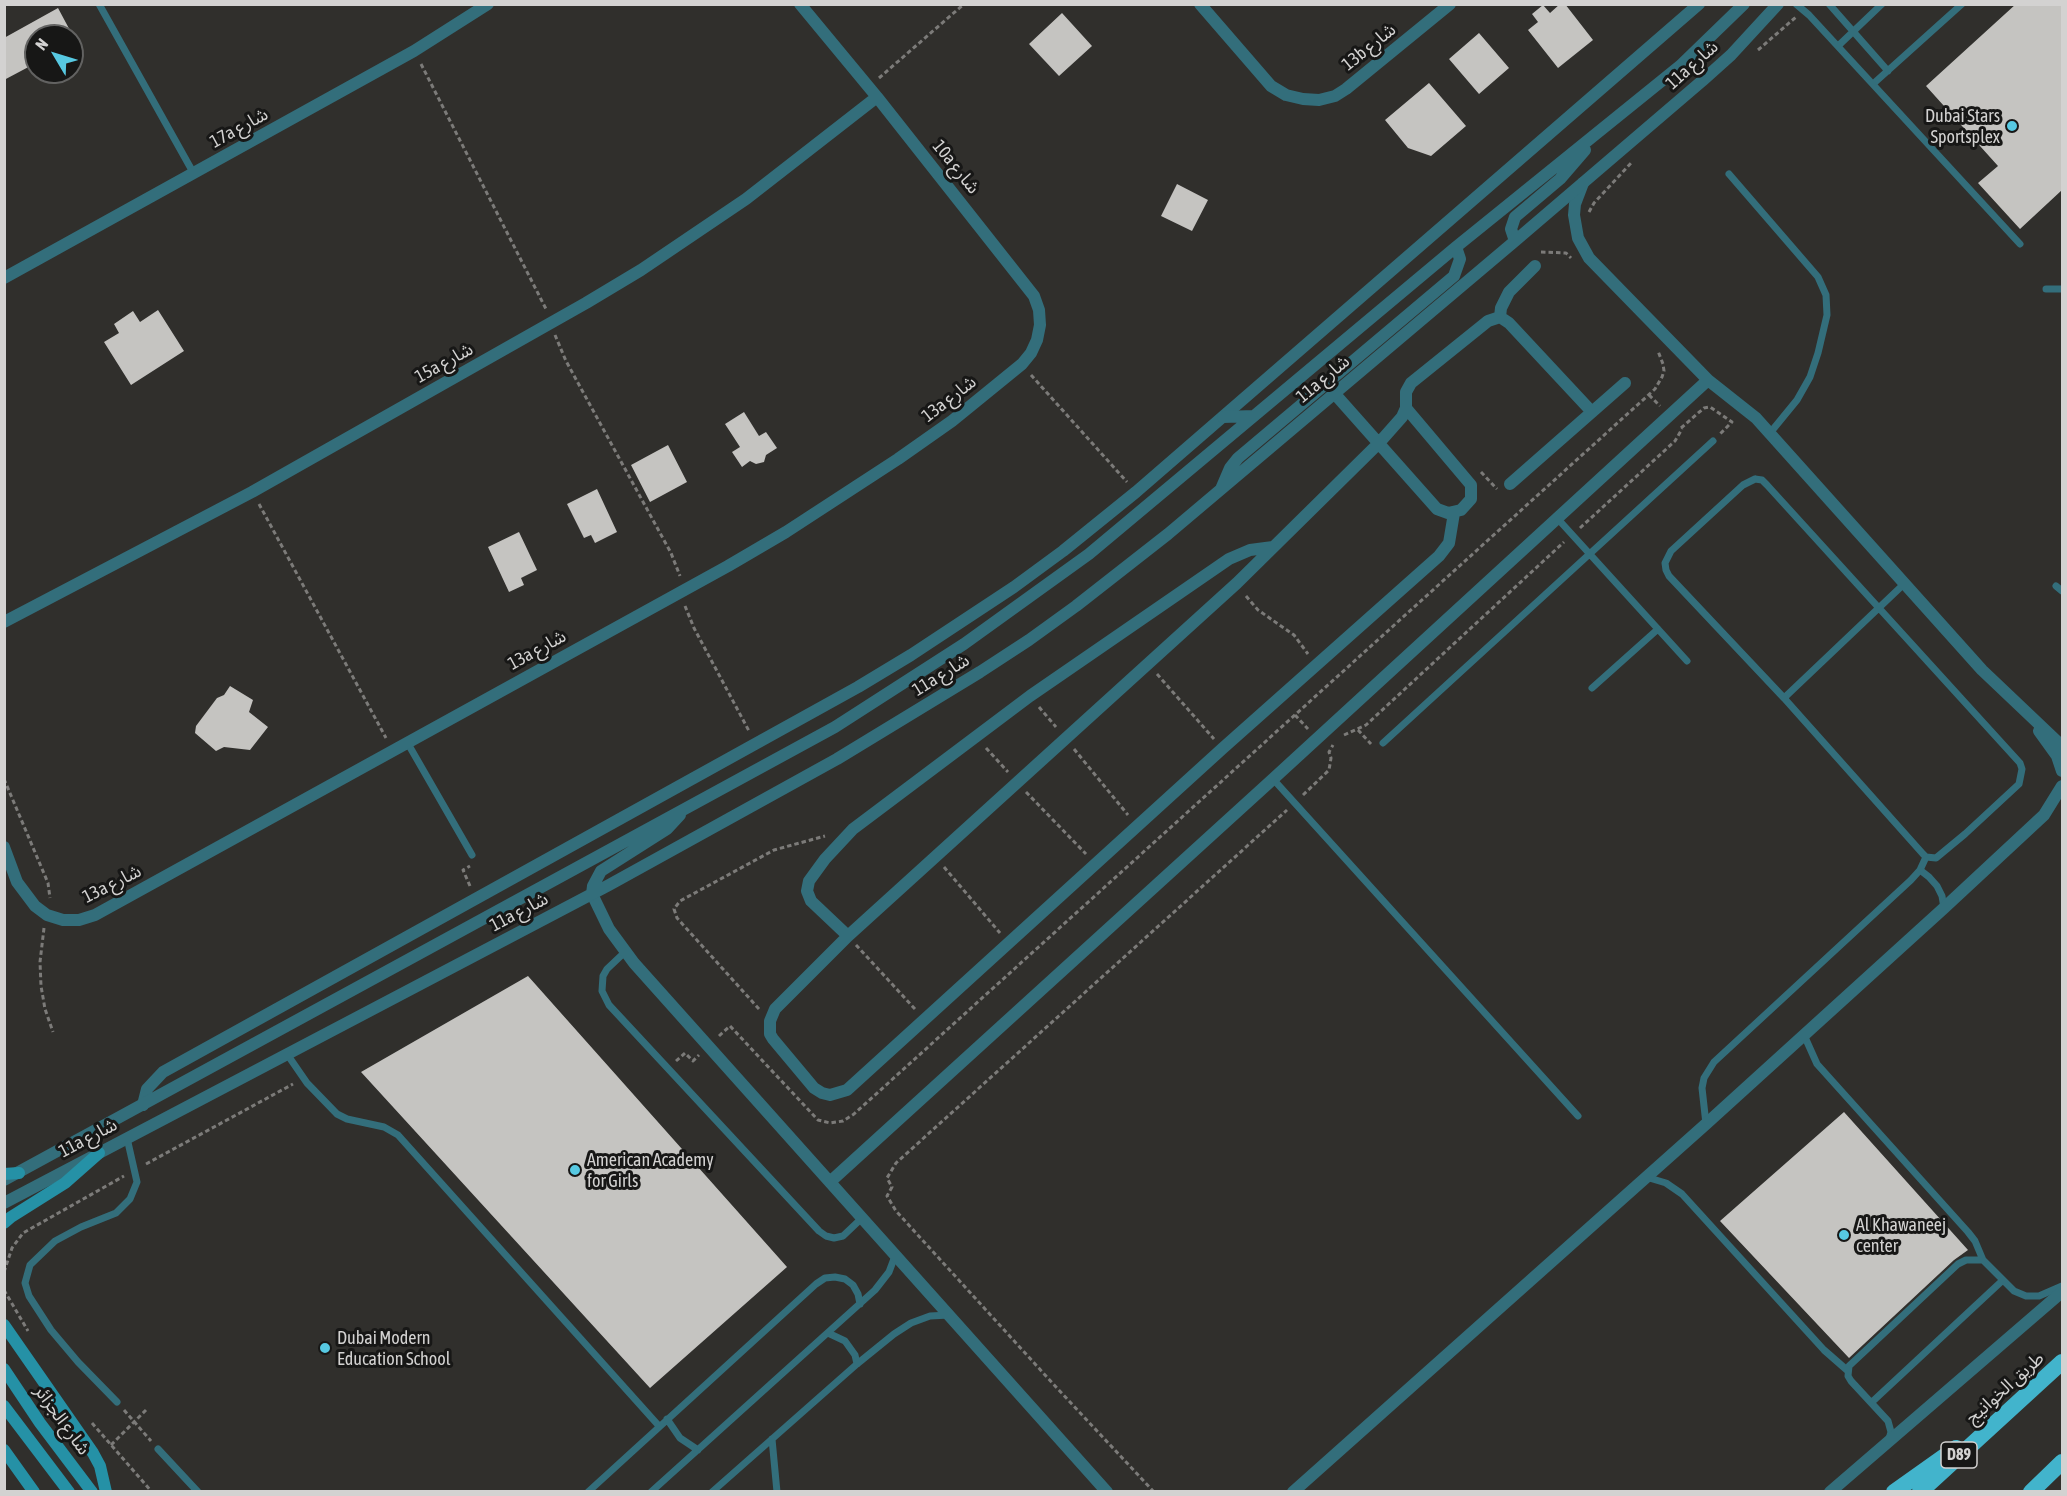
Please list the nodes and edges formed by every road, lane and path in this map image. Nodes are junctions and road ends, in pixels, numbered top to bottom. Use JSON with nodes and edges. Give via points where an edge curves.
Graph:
{"nodes":[{"id":1,"x":99,"y":4,"type":"edge"},
{"id":2,"x":488,"y":4,"type":"edge"},
{"id":3,"x":800,"y":4,"type":"edge"},
{"id":4,"x":964,"y":4,"type":"edge"},
{"id":5,"x":1200,"y":4,"type":"edge"},
{"id":6,"x":1450,"y":4,"type":"edge"},
{"id":7,"x":1699,"y":4,"type":"edge"},
{"id":8,"x":1744,"y":4,"type":"edge"},
{"id":9,"x":1778,"y":4,"type":"edge"},
{"id":10,"x":1796,"y":4,"type":"edge"},
{"id":11,"x":1829,"y":4,"type":"edge"},
{"id":12,"x":1882,"y":4,"type":"edge"},
{"id":13,"x":1962,"y":4,"type":"edge"},
{"id":14,"x":1803,"y":10,"type":"junction"},
{"id":15,"x":1853,"y":31,"type":"junction"},
{"id":16,"x":1838,"y":46,"type":"junction"},
{"id":17,"x":414,"y":51,"type":"junction"},
{"id":18,"x":1752,"y":55,"type":"dead end"},
{"id":19,"x":1888,"y":71,"type":"junction"},
{"id":20,"x":1873,"y":84,"type":"junction"},
{"id":21,"x":868,"y":87,"type":"junction"},
{"id":22,"x":877,"y":97,"type":"junction"},
{"id":23,"x":1593,"y":136,"type":"junction"},
{"id":24,"x":1640,"y":154,"type":"dead end"},
{"id":25,"x":194,"y":174,"type":"junction"},
{"id":26,"x":1729,"y":174,"type":"dead end"},
{"id":27,"x":1583,"y":183,"type":"junction"},
{"id":28,"x":1587,"y":219,"type":"dead end"},
{"id":29,"x":1515,"y":241,"type":"junction"},
{"id":30,"x":2020,"y":244,"type":"dead end"},
{"id":31,"x":1456,"y":247,"type":"junction"},
{"id":32,"x":1537,"y":252,"type":"dead end"},
{"id":33,"x":1588,"y":258,"type":"junction"},
{"id":34,"x":1535,"y":266,"type":"dead end"},
{"id":35,"x":4,"y":278,"type":"edge"},
{"id":36,"x":2046,"y":289,"type":"dead end"},
{"id":37,"x":2062,"y":290,"type":"edge"},
{"id":38,"x":1500,"y":317,"type":"junction"},
{"id":39,"x":551,"y":324,"type":"junction"},
{"id":40,"x":1658,"y":351,"type":"dead end"},
{"id":41,"x":1022,"y":364,"type":"junction"},
{"id":42,"x":1708,"y":380,"type":"junction"},
{"id":43,"x":1625,"y":383,"type":"dead end"},
{"id":44,"x":1334,"y":393,"type":"junction"},
{"id":45,"x":1649,"y":394,"type":"junction"},
{"id":46,"x":1406,"y":408,"type":"junction"},
{"id":47,"x":1592,"y":412,"type":"junction"},
{"id":48,"x":1254,"y":416,"type":"junction"},
{"id":49,"x":1669,"y":416,"type":"junction"},
{"id":50,"x":1223,"y":417,"type":"junction"},
{"id":51,"x":1682,"y":429,"type":"junction"},
{"id":52,"x":1770,"y":433,"type":"junction"},
{"id":53,"x":1713,"y":441,"type":"joint"},
{"id":54,"x":1379,"y":443,"type":"junction"},
{"id":55,"x":1465,"y":478,"type":"junction"},
{"id":56,"x":1510,"y":484,"type":"joint"},
{"id":57,"x":1220,"y":490,"type":"junction"},
{"id":58,"x":252,"y":492,"type":"junction"},
{"id":59,"x":1136,"y":492,"type":"junction"},
{"id":60,"x":1454,"y":513,"type":"junction"},
{"id":61,"x":1557,"y":518,"type":"junction"},
{"id":62,"x":1572,"y":534,"type":"junction"},
{"id":63,"x":1273,"y":548,"type":"junction"},
{"id":64,"x":1589,"y":554,"type":"junction"},
{"id":65,"x":1237,"y":583,"type":"junction"},
{"id":66,"x":1905,"y":584,"type":"junction"},
{"id":67,"x":682,"y":590,"type":"junction"},
{"id":68,"x":1880,"y":609,"type":"junction"},
{"id":69,"x":4,"y":622,"type":"edge"},
{"id":70,"x":1658,"y":629,"type":"junction"},
{"id":71,"x":1687,"y":661,"type":"dead end"},
{"id":72,"x":1148,"y":664,"type":"junction"},
{"id":73,"x":1317,"y":664,"type":"junction"},
{"id":74,"x":1592,"y":688,"type":"dead end"},
{"id":75,"x":1030,"y":696,"type":"junction"},
{"id":76,"x":1784,"y":698,"type":"junction"},
{"id":77,"x":2038,"y":724,"type":"junction"},
{"id":78,"x":1341,"y":737,"type":"dead end"},
{"id":79,"x":976,"y":738,"type":"junction"},
{"id":80,"x":1066,"y":739,"type":"junction"},
{"id":81,"x":407,"y":742,"type":"junction"},
{"id":82,"x":1334,"y":742,"type":"dead end"},
{"id":83,"x":756,"y":743,"type":"junction"},
{"id":84,"x":1383,"y":743,"type":"dead end"},
{"id":85,"x":2062,"y":746,"type":"edge"},
{"id":86,"x":1223,"y":748,"type":"junction"},
{"id":87,"x":393,"y":750,"type":"junction"},
{"id":88,"x":2062,"y":771,"type":"edge"},
{"id":89,"x":1273,"y":780,"type":"junction"},
{"id":90,"x":1017,"y":782,"type":"junction"},
{"id":91,"x":2062,"y":786,"type":"edge"},
{"id":92,"x":1294,"y":803,"type":"junction"},
{"id":93,"x":2062,"y":805,"type":"edge"},
{"id":94,"x":682,"y":811,"type":"junction"},
{"id":95,"x":2044,"y":815,"type":"junction"},
{"id":96,"x":1137,"y":826,"type":"junction"},
{"id":97,"x":845,"y":836,"type":"junction"},
{"id":98,"x":4,"y":847,"type":"edge"},
{"id":99,"x":472,"y":855,"type":"dead end"},
{"id":100,"x":935,"y":857,"type":"junction"},
{"id":101,"x":1926,"y":857,"type":"junction"},
{"id":102,"x":1096,"y":864,"type":"junction"},
{"id":103,"x":1920,"y":870,"type":"junction"},
{"id":104,"x":592,"y":894,"type":"junction"},
{"id":105,"x":1944,"y":908,"type":"junction"},
{"id":106,"x":848,"y":936,"type":"junction"},
{"id":107,"x":1008,"y":943,"type":"junction"},
{"id":108,"x":626,"y":952,"type":"junction"},
{"id":109,"x":772,"y":1015,"type":"junction"},
{"id":110,"x":924,"y":1019,"type":"junction"},
{"id":111,"x":1804,"y":1035,"type":"junction"},
{"id":112,"x":709,"y":1045,"type":"junction"},
{"id":113,"x":287,"y":1054,"type":"junction"},
{"id":114,"x":669,"y":1069,"type":"junction"},
{"id":115,"x":143,"y":1105,"type":"junction"},
{"id":116,"x":1578,"y":1116,"type":"dead end"},
{"id":117,"x":1706,"y":1124,"type":"junction"},
{"id":118,"x":127,"y":1138,"type":"junction"},
{"id":119,"x":99,"y":1153,"type":"junction"},
{"id":120,"x":19,"y":1173,"type":"junction"},
{"id":121,"x":4,"y":1174,"type":"edge"},
{"id":122,"x":1646,"y":1177,"type":"junction"},
{"id":123,"x":4,"y":1180,"type":"edge"},
{"id":124,"x":831,"y":1181,"type":"junction"},
{"id":125,"x":4,"y":1203,"type":"edge"},
{"id":126,"x":863,"y":1217,"type":"junction"},
{"id":127,"x":4,"y":1223,"type":"edge"},
{"id":128,"x":895,"y":1254,"type":"junction"},
{"id":129,"x":1983,"y":1260,"type":"junction"},
{"id":130,"x":2003,"y":1280,"type":"junction"},
{"id":131,"x":2062,"y":1286,"type":"edge"},
{"id":132,"x":4,"y":1290,"type":"edge"},
{"id":133,"x":2062,"y":1292,"type":"edge"},
{"id":134,"x":860,"y":1304,"type":"junction"},
{"id":135,"x":950,"y":1315,"type":"junction"},
{"id":136,"x":4,"y":1325,"type":"edge"},
{"id":137,"x":29,"y":1333,"type":"dead end"},
{"id":138,"x":828,"y":1333,"type":"junction"},
{"id":139,"x":2062,"y":1362,"type":"edge"},
{"id":140,"x":856,"y":1364,"type":"junction"},
{"id":141,"x":4,"y":1369,"type":"edge"},
{"id":142,"x":1848,"y":1371,"type":"junction"},
{"id":143,"x":117,"y":1402,"type":"joint"},
{"id":144,"x":1872,"y":1402,"type":"junction"},
{"id":145,"x":4,"y":1406,"type":"edge"},
{"id":146,"x":146,"y":1410,"type":"dead end"},
{"id":147,"x":667,"y":1419,"type":"junction"},
{"id":148,"x":1999,"y":1419,"type":"junction"},
{"id":149,"x":91,"y":1422,"type":"dead end"},
{"id":150,"x":134,"y":1422,"type":"junction"},
{"id":151,"x":659,"y":1426,"type":"junction"},
{"id":152,"x":772,"y":1439,"type":"junction"},
{"id":153,"x":1888,"y":1443,"type":"junction"},
{"id":154,"x":111,"y":1445,"type":"junction"},
{"id":155,"x":159,"y":1449,"type":"joint"},
{"id":156,"x":4,"y":1450,"type":"edge"},
{"id":157,"x":698,"y":1450,"type":"junction"},
{"id":158,"x":2062,"y":1462,"type":"edge"},
{"id":159,"x":10,"y":1465,"type":"edge"},
{"id":160,"x":654,"y":1490,"type":"edge"},
{"id":161,"x":34,"y":1491,"type":"edge"},
{"id":162,"x":69,"y":1491,"type":"edge"},
{"id":163,"x":92,"y":1491,"type":"edge"},
{"id":164,"x":106,"y":1491,"type":"edge"},
{"id":165,"x":152,"y":1491,"type":"edge"},
{"id":166,"x":198,"y":1491,"type":"edge"},
{"id":167,"x":588,"y":1491,"type":"edge"},
{"id":168,"x":712,"y":1491,"type":"edge"},
{"id":169,"x":777,"y":1491,"type":"edge"},
{"id":170,"x":1107,"y":1491,"type":"edge"},
{"id":171,"x":1154,"y":1491,"type":"edge"},
{"id":172,"x":1293,"y":1491,"type":"edge"},
{"id":173,"x":1830,"y":1491,"type":"edge"},
{"id":174,"x":1894,"y":1491,"type":"edge"},
{"id":175,"x":1920,"y":1491,"type":"edge"},
{"id":176,"x":2031,"y":1491,"type":"edge"}],
"edges":[{"from":1,"to":25,"type":"lane"},
{"from":2,"to":17,"type":"street","name":"17a شارع"},
{"from":3,"to":21,"type":"street","name":"10a شارع"},
{"from":4,"to":21,"type":"path"},
{"from":5,"to":6,"type":"street","name":"13b شارع","via":[[1271,86],[1286,95],[1319,100],[1346,89]]},
{"from":7,"to":50,"type":"street","name":"11a شارع"},
{"from":8,"to":23,"type":"street","name":"11a شارع","via":[[1680,66]]},
{"from":9,"to":27,"type":"street","name":"11a شارع","via":[[1702,81]]},
{"from":10,"to":14,"type":"lane"},
{"from":11,"to":15,"type":"lane"},
{"from":12,"to":15,"type":"lane"},
{"from":13,"to":19,"type":"lane"},
{"from":14,"to":16,"type":"lane"},
{"from":14,"to":18,"type":"path"},
{"from":15,"to":16,"type":"lane"},
{"from":15,"to":19,"type":"lane"},
{"from":16,"to":20,"type":"lane"},
{"from":17,"to":25,"type":"street","name":"17a شارع"},
{"from":17,"to":39,"type":"path","via":[[536,286]]},
{"from":19,"to":20,"type":"lane"},
{"from":20,"to":30,"type":"lane"},
{"from":21,"to":22,"type":"street","name":"10a شارع"},
{"from":22,"to":39,"type":"street","name":"15a شارع","via":[[729,211]]},
{"from":22,"to":41,"type":"street","name":"10a شارع","via":[[1034,296],[1040,325],[1034,346]]},
{"from":23,"to":29,"type":"street","via":[[1565,174],[1515,217],[1511,229]]},
{"from":23,"to":31,"type":"street","name":"11a شارع"},
{"from":24,"to":28,"type":"path","via":[[1594,203]]},
{"from":25,"to":35,"type":"street","name":"17a شارع"},
{"from":26,"to":52,"type":"lane","via":[[1818,278],[1826,295],[1827,315],[1810,377]]},
{"from":27,"to":29,"type":"street","name":"11a شارع"},
{"from":27,"to":33,"type":"street","via":[[1574,215],[1578,238]]},
{"from":29,"to":44,"type":"street","name":"11a شارع"},
{"from":31,"to":48,"type":"street","name":"11a شارع"},
{"from":31,"to":57,"type":"street","via":[[1460,259],[1454,276],[1238,458]]},
{"from":32,"to":33,"type":"path","via":[[1566,253],[1579,267]]},
{"from":33,"to":42,"type":"street"},
{"from":34,"to":38,"type":"street","via":[[1509,292]]},
{"from":36,"to":37,"type":"lane"},
{"from":38,"to":46,"type":"street","via":[[1488,321],[1412,383],[1406,392]]},
{"from":38,"to":47,"type":"street"},
{"from":39,"to":58,"type":"street","name":"15a شارع"},
{"from":39,"to":67,"type":"path","via":[[566,361],[676,562]]},
{"from":40,"to":45,"type":"path","via":[[1662,377]]},
{"from":41,"to":59,"type":"path"},
{"from":41,"to":67,"type":"street","name":"13a شارع","via":[[952,421],[851,490]]},
{"from":42,"to":49,"type":"street"},
{"from":42,"to":52,"type":"street"},
{"from":43,"to":47,"type":"street"},
{"from":44,"to":54,"type":"street"},
{"from":44,"to":57,"type":"street","name":"11a شارع"},
{"from":45,"to":49,"type":"path"},
{"from":45,"to":112,"type":"path","via":[[854,1114],[831,1123],[818,1120],[730,1026]]},
{"from":46,"to":54,"type":"street"},
{"from":46,"to":55,"type":"street"},
{"from":47,"to":56,"type":"street"},
{"from":48,"to":50,"type":"street"},
{"from":48,"to":94,"type":"street","name":"11a شارع","via":[[1089,554],[964,644],[835,727]]},
{"from":49,"to":51,"type":"path"},
{"from":49,"to":61,"type":"street"},
{"from":50,"to":59,"type":"street","name":"11a شارع"},
{"from":51,"to":53,"type":"path","via":[[1704,408],[1712,408],[1732,422]]},
{"from":51,"to":62,"type":"path","via":[[1675,441]]},
{"from":52,"to":66,"type":"street"},
{"from":53,"to":64,"type":"lane"},
{"from":54,"to":60,"type":"street","via":[[1437,509]]},
{"from":54,"to":63,"type":"street"},
{"from":55,"to":56,"type":"path","via":[[1477,467],[1500,493]]},
{"from":55,"to":60,"type":"street","via":[[1471,485],[1471,499]]},
{"from":57,"to":104,"type":"street","name":"11a شارع","via":[[1095,592],[980,672],[837,759]]},
{"from":58,"to":69,"type":"street","name":"15a شارع"},
{"from":58,"to":87,"type":"path"},
{"from":59,"to":83,"type":"street","name":"11a شارع","via":[[1063,551],[963,621],[858,687]]},
{"from":60,"to":73,"type":"street","via":[[1449,543],[1439,556]]},
{"from":61,"to":62,"type":"lane"},
{"from":61,"to":89,"type":"street"},
{"from":62,"to":64,"type":"lane"},
{"from":62,"to":78,"type":"path","via":[[1366,725]]},
{"from":63,"to":65,"type":"street"},
{"from":63,"to":75,"type":"street","via":[[1250,550],[1229,559]]},
{"from":64,"to":70,"type":"lane"},
{"from":64,"to":84,"type":"lane"},
{"from":65,"to":72,"type":"street"},
{"from":65,"to":73,"type":"path","via":[[1258,610],[1293,635]]},
{"from":66,"to":68,"type":"lane"},
{"from":66,"to":77,"type":"street","via":[[1982,670]]},
{"from":67,"to":81,"type":"street","name":"13a شارع"},
{"from":67,"to":83,"type":"path","via":[[689,619]]},
{"from":68,"to":76,"type":"lane"},
{"from":68,"to":76,"type":"lane","via":[[1762,480],[1748,480],[1683,539],[1667,556],[1669,576]]},
{"from":68,"to":101,"type":"lane","via":[[2015,756],[2022,770],[2019,784],[1965,834],[1940,855]]},
{"from":70,"to":71,"type":"lane"},
{"from":70,"to":74,"type":"lane"},
{"from":72,"to":80,"type":"street"},
{"from":72,"to":86,"type":"path"},
{"from":73,"to":86,"type":"street"},
{"from":75,"to":79,"type":"street"},
{"from":75,"to":80,"type":"path"},
{"from":76,"to":101,"type":"lane"},
{"from":77,"to":85,"type":"street"},
{"from":77,"to":88,"type":"street"},
{"from":79,"to":90,"type":"path"},
{"from":79,"to":97,"type":"street"},
{"from":80,"to":90,"type":"street"},
{"from":80,"to":96,"type":"path"},
{"from":81,"to":87,"type":"street","name":"13a شارع"},
{"from":81,"to":99,"type":"lane"},
{"from":82,"to":92,"type":"path","via":[[1329,752],[1329,770]]},
{"from":83,"to":115,"type":"street","name":"11a شارع","via":[[163,1072],[151,1082]]},
{"from":86,"to":96,"type":"street"},
{"from":87,"to":98,"type":"street","name":"13a شارع","via":[[95,915],[79,920],[47,915],[35,906],[17,882]]},
{"from":89,"to":92,"type":"lane"},
{"from":89,"to":124,"type":"street"},
{"from":90,"to":100,"type":"street"},
{"from":90,"to":102,"type":"path"},
{"from":91,"to":95,"type":"street"},
{"from":92,"to":116,"type":"lane"},
{"from":92,"to":171,"type":"path","via":[[896,1162],[887,1178],[892,1187],[887,1196],[896,1211]]},
{"from":93,"to":95,"type":"street"},
{"from":94,"to":104,"type":"street","via":[[667,829],[601,871]]},
{"from":94,"to":115,"type":"street","name":"11a شارع"},
{"from":95,"to":105,"type":"street"},
{"from":96,"to":102,"type":"street"},
{"from":97,"to":106,"type":"street","via":[[809,881],[807,891],[812,901]]},
{"from":97,"to":109,"type":"path","via":[[829,835],[774,850],[680,901],[674,909],[677,918],[756,1006]]},
{"from":100,"to":106,"type":"street"},
{"from":100,"to":107,"type":"path"},
{"from":101,"to":103,"type":"lane"},
{"from":102,"to":107,"type":"street"},
{"from":103,"to":105,"type":"lane","via":[[1937,886]]},
{"from":103,"to":117,"type":"lane","via":[[1714,1062],[1702,1088]]},
{"from":104,"to":108,"type":"street"},
{"from":104,"to":113,"type":"street","name":"11a شارع"},
{"from":105,"to":111,"type":"street"},
{"from":106,"to":109,"type":"street"},
{"from":106,"to":110,"type":"path"},
{"from":107,"to":110,"type":"street"},
{"from":108,"to":112,"type":"street"},
{"from":108,"to":114,"type":"lane","via":[[603,976],[605,998]]},
{"from":109,"to":110,"type":"street","via":[[769,1027],[773,1039],[814,1088],[830,1095],[847,1090]]},
{"from":111,"to":117,"type":"street"},
{"from":111,"to":129,"type":"lane","via":[[1817,1064],[1968,1232]]},
{"from":112,"to":114,"type":"path","via":[[693,1061],[685,1053]]},
{"from":112,"to":124,"type":"street"},
{"from":113,"to":118,"type":"street","name":"11a شارع"},
{"from":113,"to":151,"type":"lane","via":[[307,1083],[337,1114],[384,1127],[398,1135]]},
{"from":114,"to":126,"type":"lane","via":[[819,1231],[834,1238],[843,1236]]},
{"from":115,"to":120,"type":"street","name":"11a شارع"},
{"from":117,"to":122,"type":"street"},
{"from":118,"to":119,"type":"street","name":"11a شارع"},
{"from":118,"to":143,"type":"lane","via":[[137,1182],[130,1199],[116,1212],[55,1241],[30,1265],[25,1283],[29,1296],[58,1339]]},
{"from":119,"to":125,"type":"street","name":"11a شارع"},
{"from":119,"to":127,"type":"main road","via":[[65,1183]]},
{"from":120,"to":121,"type":"main road"},
{"from":120,"to":123,"type":"street","name":"11a شارع"},
{"from":122,"to":142,"type":"lane","via":[[1666,1183],[1682,1194],[1824,1350]]},
{"from":122,"to":172,"type":"street"},
{"from":124,"to":126,"type":"street"},
{"from":126,"to":128,"type":"street"},
{"from":128,"to":134,"type":"lane","via":[[889,1272]]},
{"from":128,"to":135,"type":"street"},
{"from":129,"to":130,"type":"lane"},
{"from":129,"to":142,"type":"lane","via":[[1958,1263],[1852,1361]]},
{"from":130,"to":131,"type":"lane","via":[[2020,1294],[2032,1297]]},
{"from":130,"to":144,"type":"lane"},
{"from":132,"to":137,"type":"path"},
{"from":133,"to":153,"type":"street"},
{"from":134,"to":138,"type":"lane"},
{"from":134,"to":147,"type":"lane","via":[[853,1285],[845,1279],[825,1278]]},
{"from":135,"to":140,"type":"lane","via":[[930,1316],[911,1323]]},
{"from":135,"to":170,"type":"street"},
{"from":136,"to":164,"type":"main road","via":[[93,1453]]},
{"from":138,"to":140,"type":"lane","via":[[845,1341]]},
{"from":138,"to":157,"type":"lane"},
{"from":139,"to":148,"type":"highway","name":"طريق الخوانيج","number":"D89"},
{"from":140,"to":152,"type":"lane"},
{"from":141,"to":163,"type":"main road","name":"شارع الجزائر"},
{"from":142,"to":144,"type":"lane","via":[[1851,1381]]},
{"from":143,"to":150,"type":"path"},
{"from":144,"to":153,"type":"lane","via":[[1888,1421]]},
{"from":145,"to":162,"type":"main road"},
{"from":146,"to":150,"type":"path"},
{"from":147,"to":151,"type":"lane"},
{"from":147,"to":157,"type":"lane","via":[[680,1438]]},
{"from":148,"to":174,"type":"highway"},
{"from":148,"to":175,"type":"highway","name":"طريق الخوانيج","number":"D89"},
{"from":149,"to":154,"type":"path"},
{"from":150,"to":154,"type":"path"},
{"from":150,"to":155,"type":"path"},
{"from":151,"to":167,"type":"lane"},
{"from":152,"to":168,"type":"lane"},
{"from":152,"to":169,"type":"lane"},
{"from":153,"to":173,"type":"street"},
{"from":154,"to":165,"type":"path"},
{"from":155,"to":166,"type":"lane"},
{"from":156,"to":159,"type":"main road"},
{"from":157,"to":160,"type":"lane"},
{"from":158,"to":176,"type":"highway"},
{"from":159,"to":161,"type":"main road"}]}
